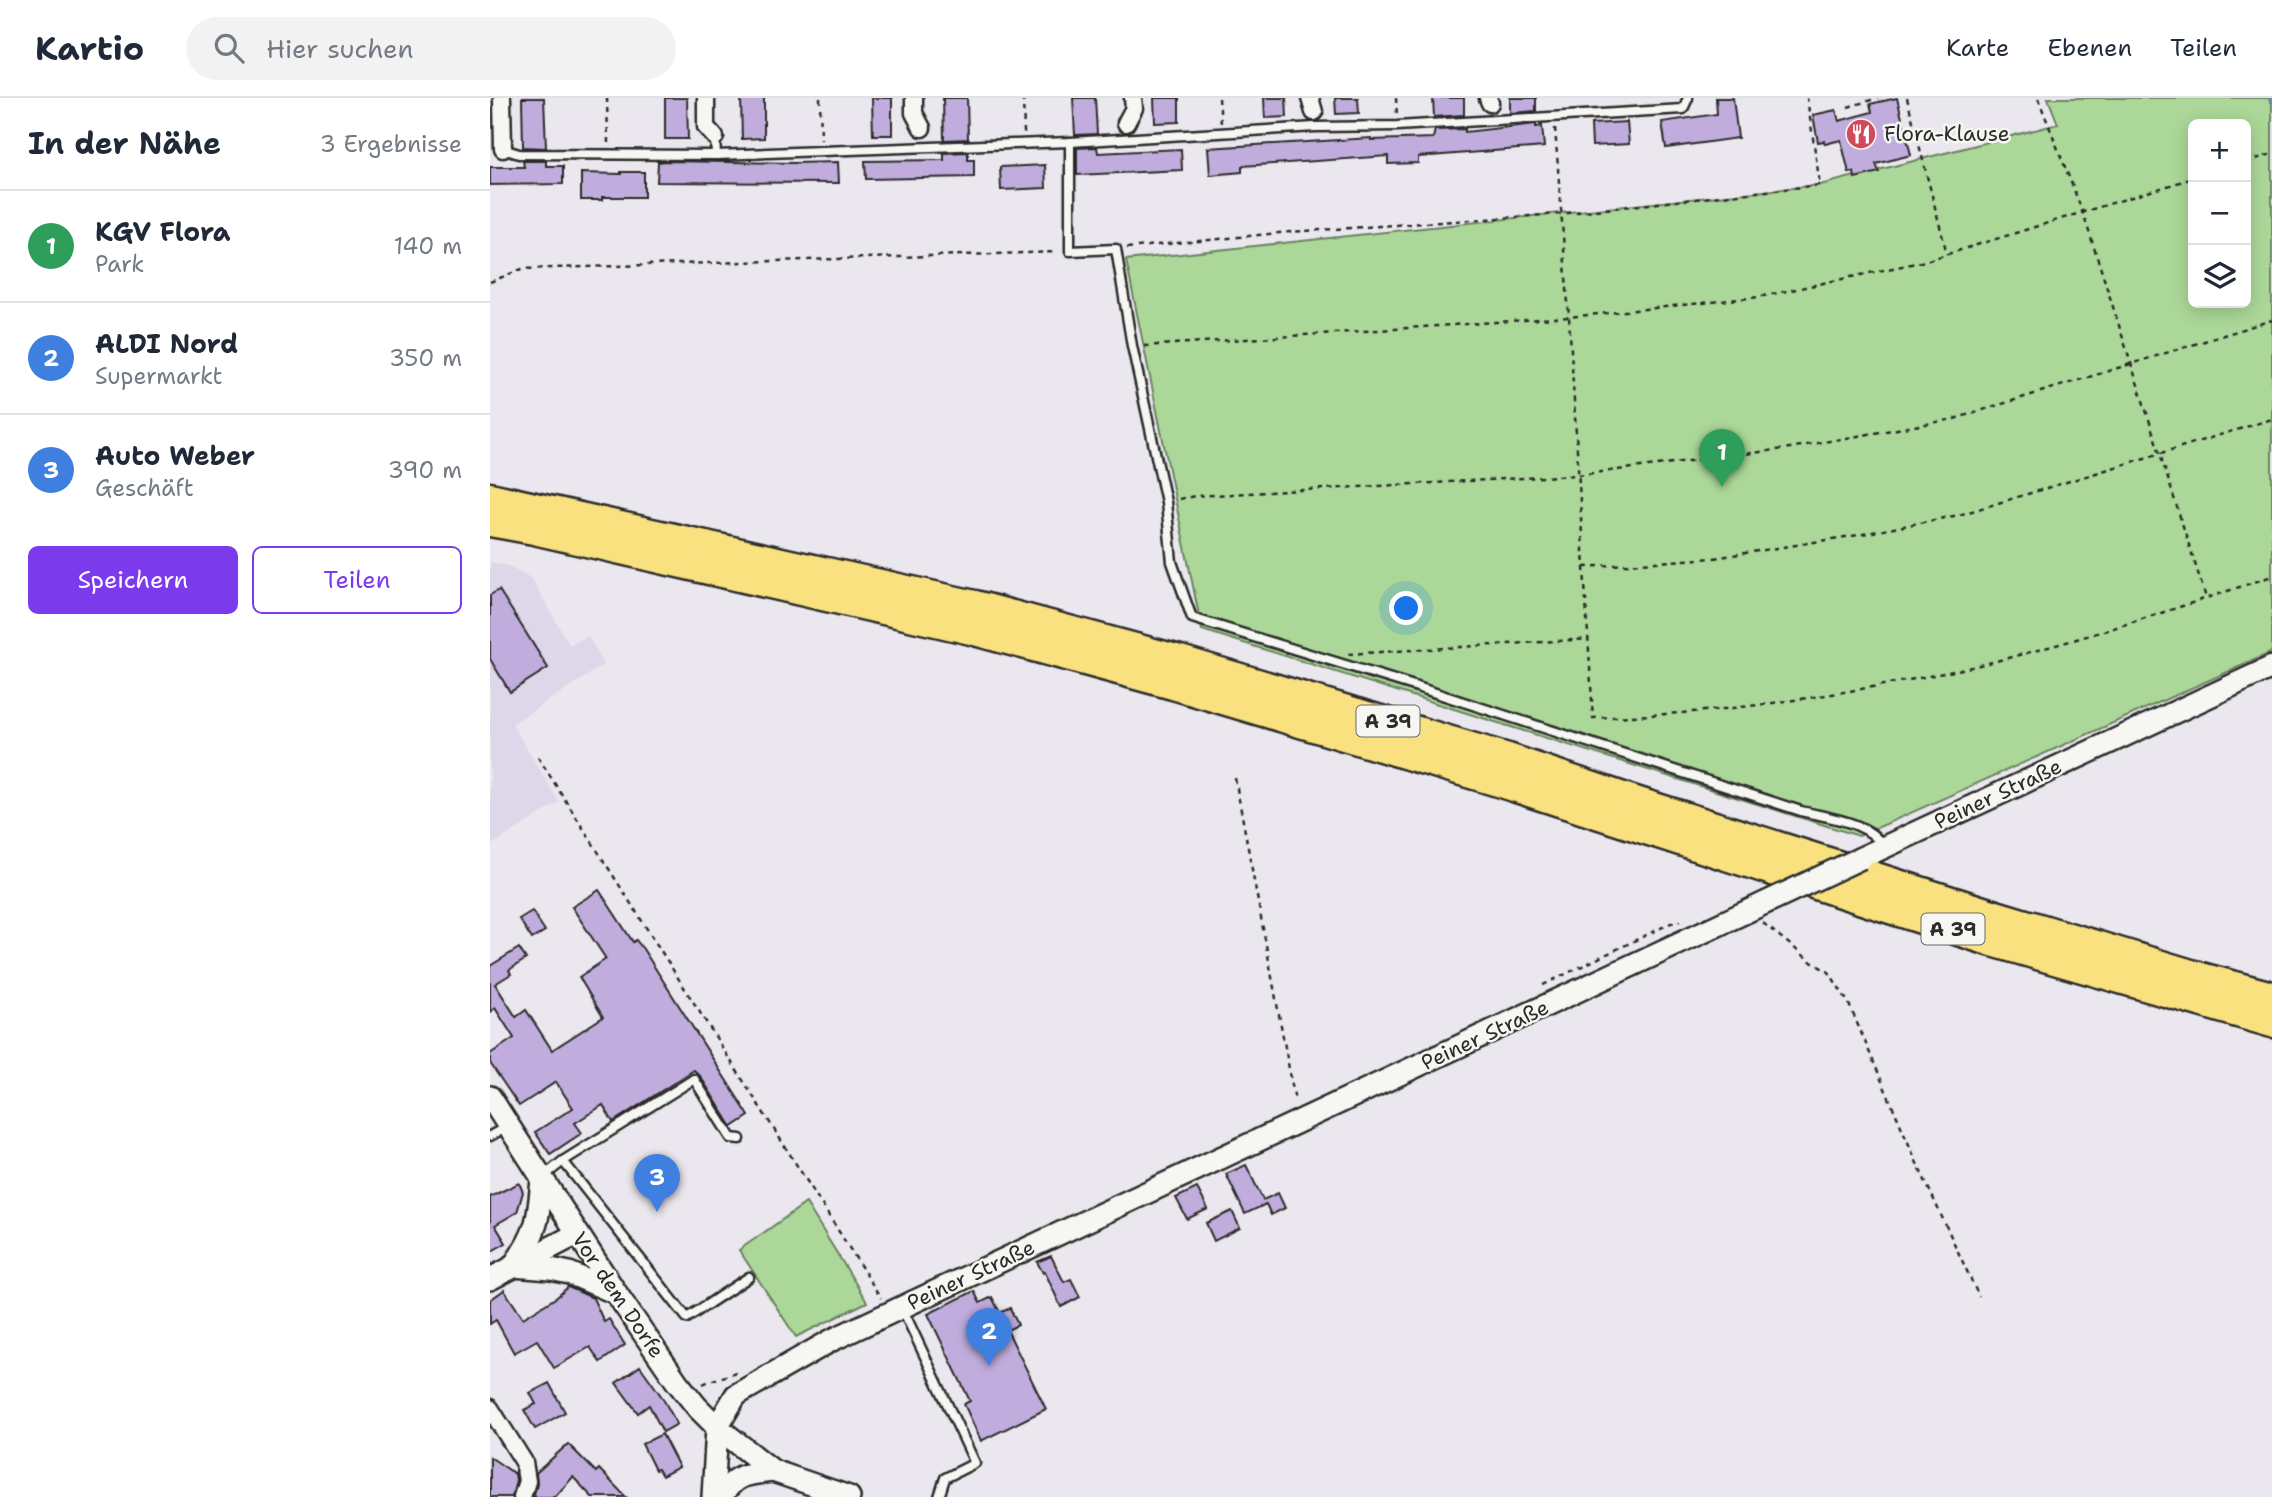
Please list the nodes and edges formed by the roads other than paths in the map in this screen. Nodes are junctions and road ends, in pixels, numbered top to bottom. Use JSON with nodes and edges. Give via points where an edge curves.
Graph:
{"nodes":[{"id":1,"x":502,"y":98,"type":"edge"},
{"id":2,"x":706,"y":98,"type":"edge"},
{"id":3,"x":914,"y":98,"type":"edge"},
{"id":4,"x":1133,"y":98,"type":"edge"},
{"id":5,"x":1688,"y":98,"type":"edge"},
{"id":6,"x":1489,"y":101,"type":"edge"},
{"id":7,"x":1313,"y":112,"type":"edge"},
{"id":8,"x":1490,"y":121,"type":"junction"},
{"id":9,"x":922,"y":128,"type":"joint"},
{"id":10,"x":1127,"y":131,"type":"junction"},
{"id":11,"x":715,"y":137,"type":"joint"},
{"id":12,"x":1070,"y":142,"type":"junction"},
{"id":13,"x":923,"y":146,"type":"junction"},
{"id":14,"x":503,"y":149,"type":"joint"},
{"id":15,"x":716,"y":155,"type":"junction"},
{"id":16,"x":490,"y":497,"type":"edge"},
{"id":17,"x":490,"y":522,"type":"edge"},
{"id":18,"x":2272,"y":667,"type":"edge"},
{"id":19,"x":1884,"y":847,"type":"junction"},
{"id":20,"x":2272,"y":996,"type":"edge"},
{"id":21,"x":2272,"y":1023,"type":"edge"},
{"id":22,"x":490,"y":1097,"type":"edge"},
{"id":23,"x":499,"y":1131,"type":"edge"},
{"id":24,"x":740,"y":1139,"type":"dead end"},
{"id":25,"x":563,"y":1161,"type":"junction"},
{"id":26,"x":542,"y":1178,"type":"junction"},
{"id":27,"x":577,"y":1234,"type":"junction"},
{"id":28,"x":513,"y":1266,"type":"junction"},
{"id":29,"x":749,"y":1277,"type":"dead end"},
{"id":30,"x":490,"y":1279,"type":"edge"},
{"id":31,"x":616,"y":1293,"type":"junction"},
{"id":32,"x":895,"y":1310,"type":"junction"},
{"id":33,"x":490,"y":1408,"type":"edge"},
{"id":34,"x":717,"y":1427,"type":"junction"},
{"id":35,"x":773,"y":1471,"type":"junction"},
{"id":36,"x":522,"y":1497,"type":"edge"},
{"id":37,"x":713,"y":1497,"type":"edge"},
{"id":38,"x":721,"y":1497,"type":"edge"},
{"id":39,"x":849,"y":1497,"type":"edge"},
{"id":40,"x":939,"y":1497,"type":"edge"}],
"edges":[{"from":1,"to":14,"type":"street"},
{"from":2,"to":11,"type":"street","via":[[706,127]]},
{"from":3,"to":9,"type":"street","via":[[914,113]]},
{"from":4,"to":10,"type":"street"},
{"from":5,"to":8,"type":"lane","via":[[1683,109]]},
{"from":6,"to":8,"type":"lane"},
{"from":7,"to":8,"type":"lane","via":[[1398,126]]},
{"from":7,"to":10,"type":"lane","via":[[1222,133]]},
{"from":9,"to":13,"type":"lane"},
{"from":10,"to":12,"type":"lane"},
{"from":11,"to":15,"type":"lane"},
{"from":12,"to":13,"type":"lane"},
{"from":12,"to":19,"type":"lane","via":[[1070,251],[1116,250],[1166,502],[1172,562],[1192,618],[1865,828],[1877,835]]},
{"from":13,"to":15,"type":"lane"},
{"from":14,"to":15,"type":"lane","via":[[519,154]]},
{"from":16,"to":20,"type":"highway","number":"A 39","via":[[975,604],[1180,660],[1508,758],[1996,915]]},
{"from":17,"to":21,"type":"highway","number":"A 39","via":[[971,630],[1186,689],[1498,782],[1989,941]]},
{"from":18,"to":19,"type":"street","name":"Peiner Straße"},
{"from":19,"to":32,"type":"street","name":"Peiner Straße","bridge":true},
{"from":22,"to":23,"type":"street","name":"Vor dem Dorfe"},
{"from":23,"to":26,"type":"street","name":"Vor dem Dorfe"},
{"from":24,"to":25,"type":"lane","via":[[731,1138],[694,1079]]},
{"from":25,"to":26,"type":"lane"},
{"from":25,"to":29,"type":"lane","via":[[687,1318]]},
{"from":26,"to":27,"type":"street","name":"Vor dem Dorfe"},
{"from":26,"to":28,"type":"street","via":[[539,1217]]},
{"from":27,"to":28,"type":"street"},
{"from":27,"to":31,"type":"street","name":"Vor dem Dorfe"},
{"from":28,"to":30,"type":"street"},
{"from":28,"to":31,"type":"street","via":[[569,1273]]},
{"from":31,"to":34,"type":"street","name":"Vor dem Dorfe","via":[[677,1382]]},
{"from":32,"to":34,"type":"street","name":"Peiner Straße","via":[[736,1395]]},
{"from":32,"to":40,"type":"lane","via":[[975,1463],[945,1478]]},
{"from":33,"to":36,"type":"street","via":[[524,1462],[527,1481]]},
{"from":34,"to":35,"type":"street","name":"Vor dem Dorfe"},
{"from":34,"to":37,"type":"street"},
{"from":35,"to":38,"type":"street","via":[[743,1474]]},
{"from":35,"to":39,"type":"street"}]}
